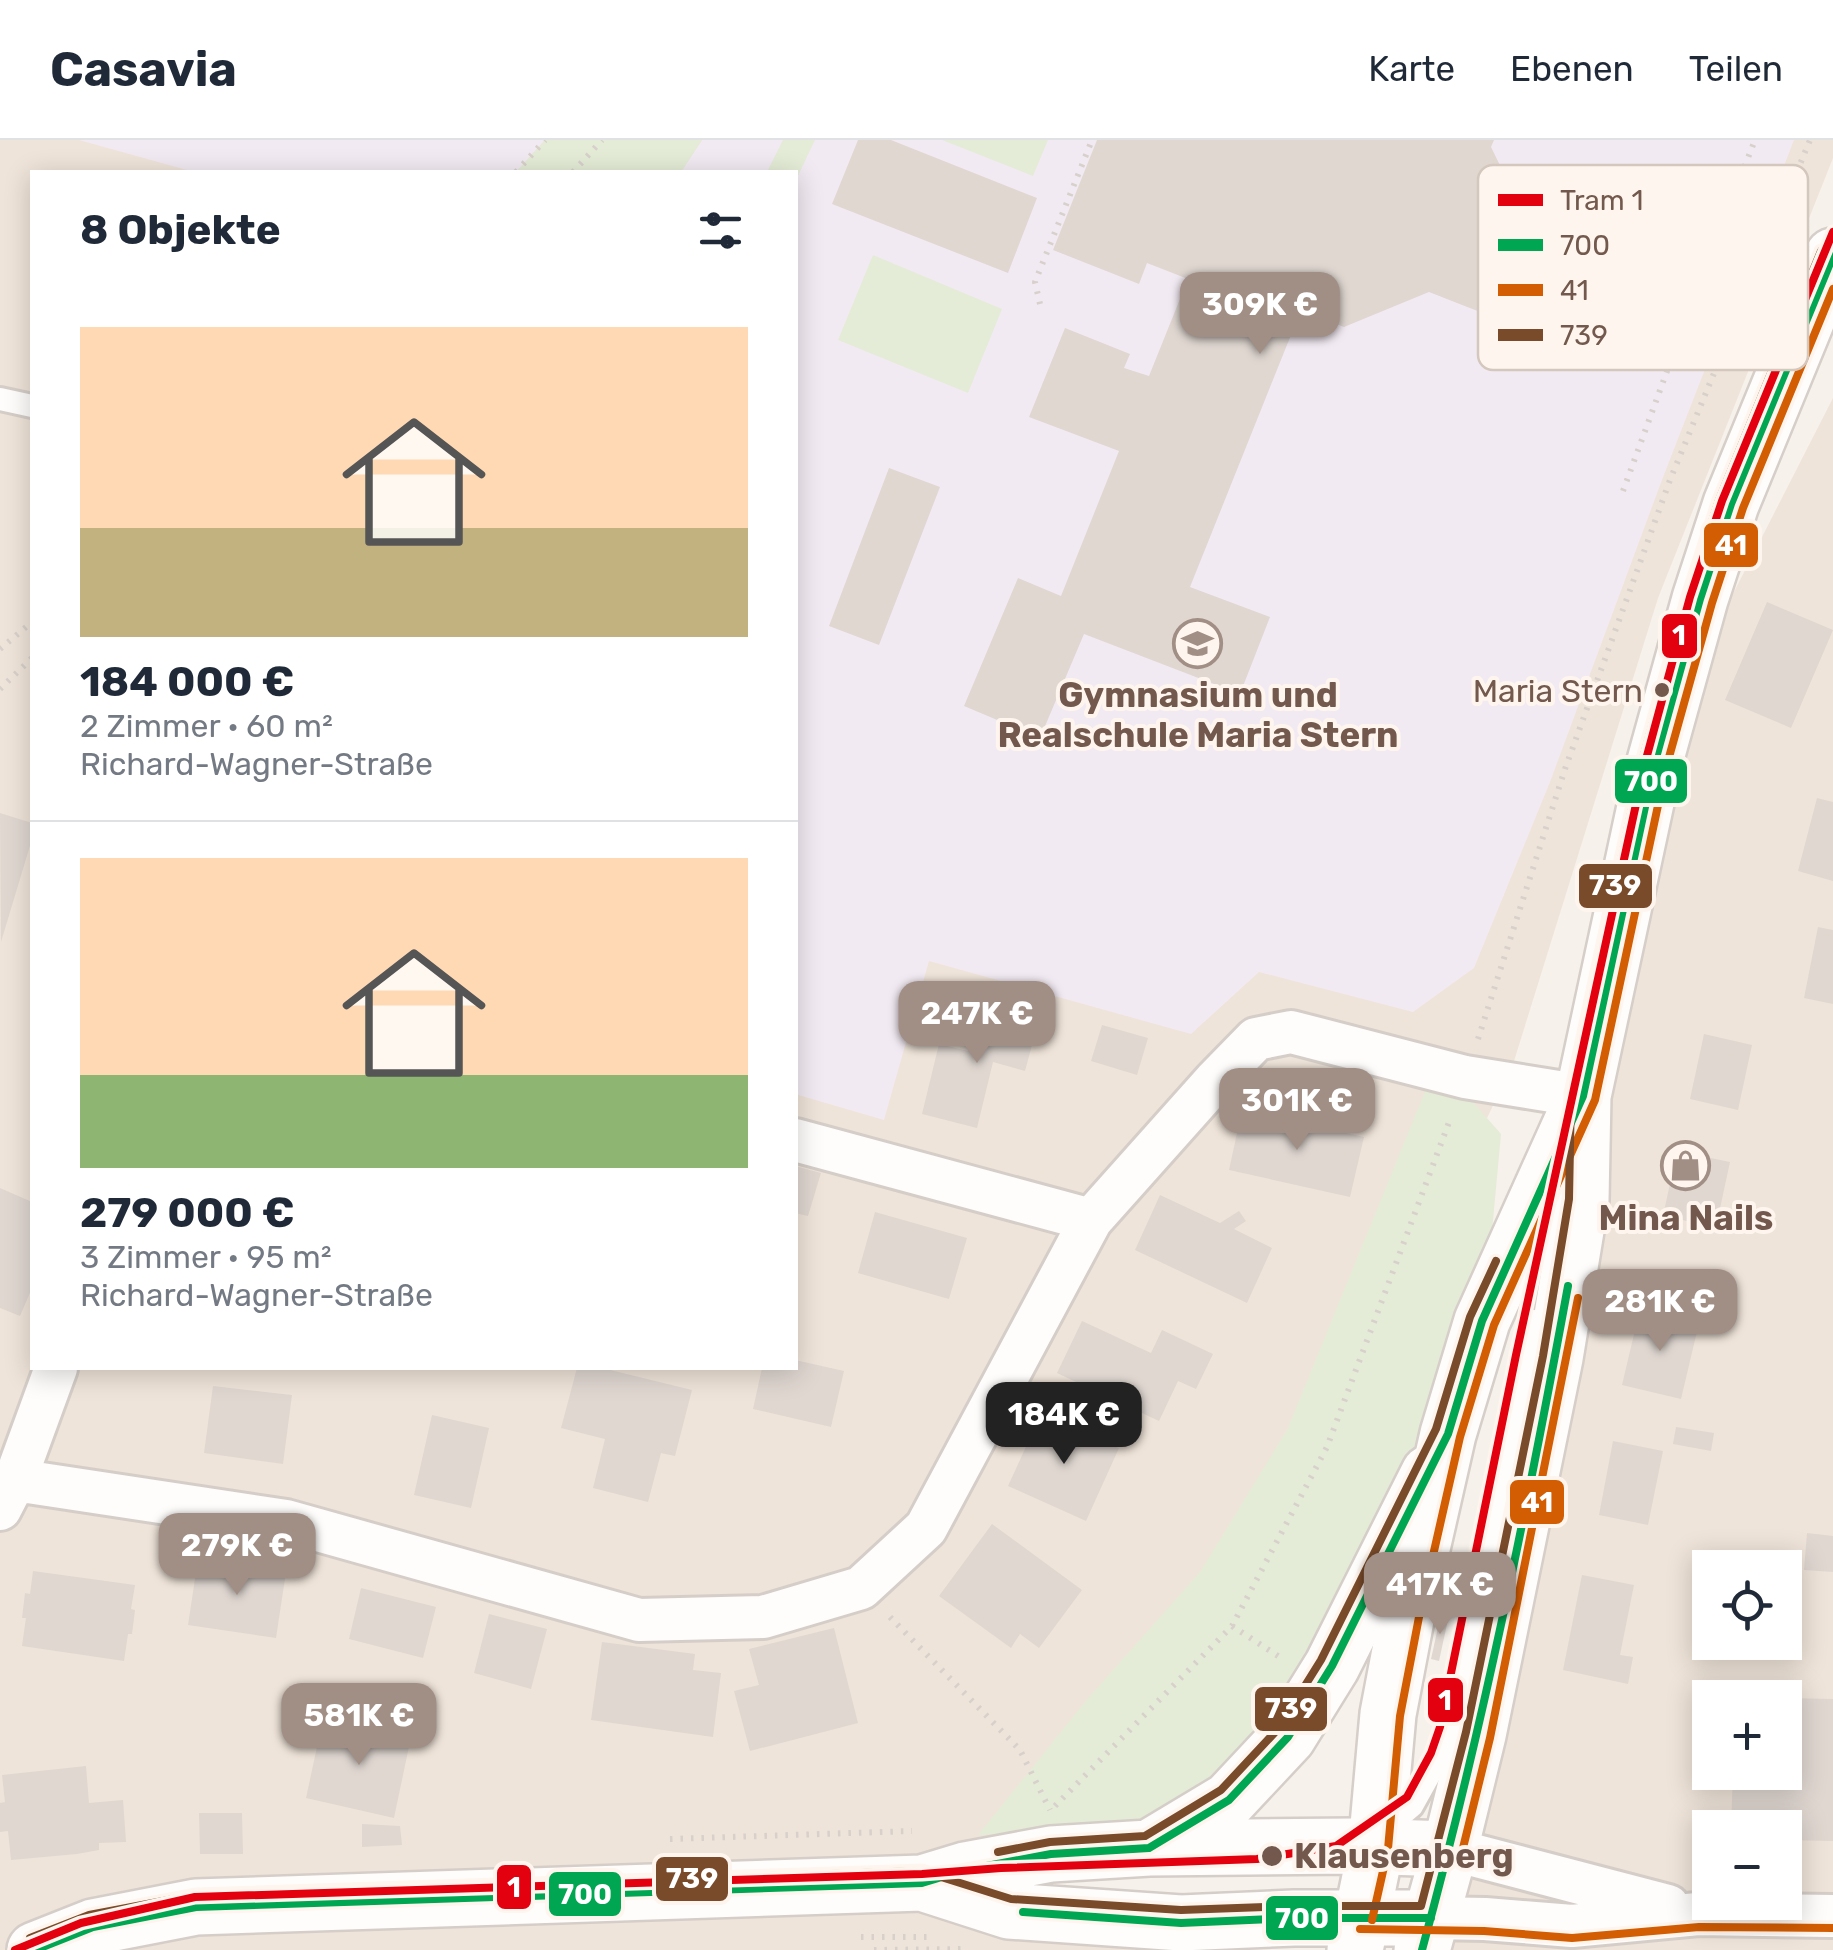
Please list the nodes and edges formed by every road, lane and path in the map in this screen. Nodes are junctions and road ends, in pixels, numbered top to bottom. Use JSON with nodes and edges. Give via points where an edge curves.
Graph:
{"nodes":[{"id":1,"x":544,"y":140,"type":"edge"},
{"id":2,"x":602,"y":140,"type":"edge"},
{"id":3,"x":1092,"y":140,"type":"edge"},
{"id":4,"x":1755,"y":140,"type":"edge"},
{"id":5,"x":1810,"y":140,"type":"edge"},
{"id":6,"x":1745,"y":165,"type":"edge"},
{"id":7,"x":1800,"y":165,"type":"edge"},
{"id":8,"x":518,"y":170,"type":"edge"},
{"id":9,"x":575,"y":170,"type":"edge"},
{"id":10,"x":1833,"y":256,"type":"edge"},
{"id":11,"x":1040,"y":304,"type":"dead end"},
{"id":12,"x":1808,"y":317,"type":"edge"},
{"id":13,"x":1668,"y":370,"type":"edge"},
{"id":14,"x":1715,"y":370,"type":"edge"},
{"id":15,"x":1786,"y":370,"type":"edge"},
{"id":16,"x":0,"y":398,"type":"edge"},
{"id":17,"x":30,"y":406,"type":"edge"},
{"id":18,"x":1623,"y":492,"type":"dead end"},
{"id":19,"x":30,"y":624,"type":"edge"},
{"id":20,"x":0,"y":649,"type":"edge"},
{"id":21,"x":30,"y":660,"type":"edge"},
{"id":22,"x":0,"y":689,"type":"edge"},
{"id":23,"x":1465,"y":1078,"type":"junction"},
{"id":24,"x":1583,"y":1096,"type":"junction"},
{"id":25,"x":798,"y":1141,"type":"edge"},
{"id":26,"x":1091,"y":1220,"type":"junction"},
{"id":27,"x":55,"y":1370,"type":"edge"},
{"id":28,"x":1448,"y":1434,"type":"junction"},
{"id":29,"x":7,"y":1495,"type":"edge"},
{"id":30,"x":861,"y":1588,"type":"junction"},
{"id":31,"x":1232,"y":1626,"type":"junction"},
{"id":32,"x":1322,"y":1684,"type":"junction"},
{"id":33,"x":1050,"y":1811,"type":"junction"},
{"id":34,"x":1034,"y":1814,"type":"dead end"},
{"id":35,"x":1369,"y":1844,"type":"junction"},
{"id":36,"x":1149,"y":1848,"type":"junction"},
{"id":37,"x":1450,"y":1849,"type":"junction"},
{"id":38,"x":1294,"y":1868,"type":"dead end"},
{"id":39,"x":1040,"y":1879,"type":"dead end"},
{"id":40,"x":922,"y":1883,"type":"junction"},
{"id":41,"x":1692,"y":1912,"type":"edge"},
{"id":42,"x":1692,"y":1915,"type":"edge"},
{"id":43,"x":1757,"y":1920,"type":"edge"},
{"id":44,"x":1181,"y":1923,"type":"junction"},
{"id":45,"x":1572,"y":1926,"type":"junction"},
{"id":46,"x":1826,"y":1927,"type":"edge"},
{"id":47,"x":1357,"y":1933,"type":"edge"},
{"id":48,"x":1427,"y":1934,"type":"edge"},
{"id":49,"x":34,"y":1950,"type":"edge"},
{"id":50,"x":874,"y":1950,"type":"edge"},
{"id":51,"x":966,"y":1950,"type":"edge"},
{"id":52,"x":1241,"y":1950,"type":"edge"},
{"id":53,"x":1514,"y":1950,"type":"edge"}],
"edges":[{"from":1,"to":8,"type":"path"},
{"from":2,"to":9,"type":"path"},
{"from":3,"to":11,"type":"path","via":[[1035,282]]},
{"from":4,"to":6,"type":"path"},
{"from":5,"to":7,"type":"path"},
{"from":10,"to":12,"type":"main road"},
{"from":13,"to":18,"type":"path"},
{"from":14,"to":23,"type":"path","via":[[1600,671]]},
{"from":15,"to":24,"type":"main road","via":[[1700,599],[1646,799]]},
{"from":16,"to":17,"type":"lane"},
{"from":19,"to":20,"type":"path"},
{"from":21,"to":22,"type":"path"},
{"from":23,"to":24,"type":"street"},
{"from":23,"to":26,"type":"street","via":[[1291,1032],[1256,1039]]},
{"from":23,"to":31,"type":"path","via":[[1327,1447]]},
{"from":24,"to":28,"type":"main road","via":[[1482,1320]]},
{"from":24,"to":35,"type":"lane","via":[[1450,1728],[1412,1806]]},
{"from":24,"to":37,"type":"main road","via":[[1582,1200],[1561,1324]]},
{"from":25,"to":26,"type":"street"},
{"from":26,"to":30,"type":"street","via":[[926,1528]]},
{"from":27,"to":29,"type":"street"},
{"from":28,"to":32,"type":"main road"},
{"from":28,"to":35,"type":"main road","via":[[1406,1614]]},
{"from":29,"to":30,"type":"street","via":[[286,1521],[639,1620],[763,1617]]},
{"from":30,"to":33,"type":"path","via":[[1020,1750]]},
{"from":31,"to":32,"type":"path"},
{"from":31,"to":33,"type":"path"},
{"from":32,"to":36,"type":"main road","via":[[1288,1738],[1229,1800]]},
{"from":33,"to":34,"type":"path"},
{"from":35,"to":36,"type":"main road"},
{"from":35,"to":37,"type":"main road"},
{"from":35,"to":38,"type":"lane"},
{"from":35,"to":47,"type":"main road"},
{"from":36,"to":40,"type":"main road","via":[[1052,1854]]},
{"from":37,"to":41,"type":"street"},
{"from":37,"to":48,"type":"main road"},
{"from":39,"to":40,"type":"lane"},
{"from":40,"to":44,"type":"main road","via":[[1008,1911]]},
{"from":40,"to":49,"type":"main road","via":[[196,1906],[94,1927]]},
{"from":42,"to":45,"type":"street"},
{"from":43,"to":46,"type":"street"},
{"from":44,"to":47,"type":"main road"},
{"from":44,"to":52,"type":"main road"},
{"from":45,"to":48,"type":"street","via":[[1484,1919]]},
{"from":45,"to":53,"type":"street"},
{"from":47,"to":48,"type":"main road"},
{"from":50,"to":51,"type":"path"}]}
